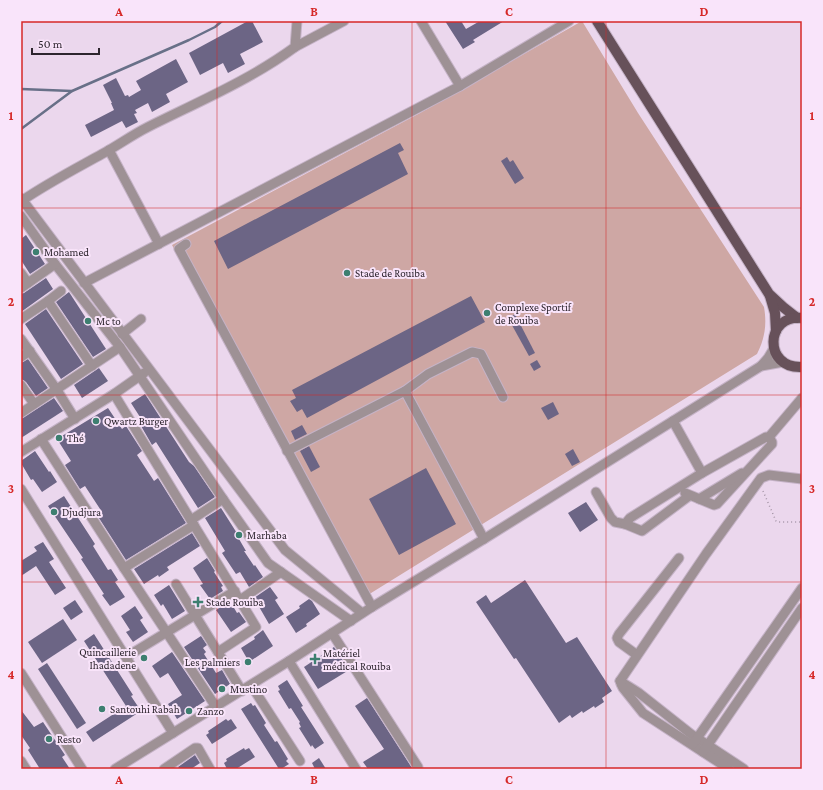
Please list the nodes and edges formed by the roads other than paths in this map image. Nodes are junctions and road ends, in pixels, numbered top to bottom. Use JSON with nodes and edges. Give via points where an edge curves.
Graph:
{"nodes":[{"id":1,"x":298,"y":21,"type":"edge"},
{"id":2,"x":344,"y":21,"type":"edge"},
{"id":3,"x":421,"y":21,"type":"edge"},
{"id":4,"x":569,"y":21,"type":"edge"},
{"id":5,"x":597,"y":21,"type":"edge"},
{"id":6,"x":295,"y":47,"type":"junction"},
{"id":7,"x":460,"y":86,"type":"junction"},
{"id":8,"x":109,"y":150,"type":"junction"},
{"id":9,"x":22,"y":199,"type":"edge"},
{"id":10,"x":21,"y":216,"type":"edge"},
{"id":11,"x":159,"y":244,"type":"junction"},
{"id":12,"x":186,"y":244,"type":"dead end"},
{"id":13,"x":55,"y":264,"type":"junction"},
{"id":14,"x":21,"y":272,"type":"edge"},
{"id":15,"x":84,"y":283,"type":"junction"},
{"id":16,"x":25,"y":286,"type":"edge"},
{"id":17,"x":61,"y":291,"type":"dead end"},
{"id":18,"x":769,"y":294,"type":"junction"},
{"id":19,"x":48,"y":300,"type":"junction"},
{"id":20,"x":800,"y":318,"type":"edge"},
{"id":21,"x":21,"y":319,"type":"edge"},
{"id":22,"x":141,"y":319,"type":"dead end"},
{"id":23,"x":776,"y":331,"type":"junction"},
{"id":24,"x":122,"y":334,"type":"junction"},
{"id":25,"x":21,"y":339,"type":"edge"},
{"id":26,"x":120,"y":347,"type":"junction"},
{"id":27,"x":774,"y":348,"type":"junction"},
{"id":28,"x":30,"y":352,"type":"junction"},
{"id":29,"x":21,"y":357,"type":"edge"},
{"id":30,"x":782,"y":362,"type":"junction"},
{"id":31,"x":92,"y":366,"type":"junction"},
{"id":32,"x":761,"y":366,"type":"junction"},
{"id":33,"x":802,"y":367,"type":"edge"},
{"id":34,"x":149,"y":369,"type":"junction"},
{"id":35,"x":141,"y":376,"type":"junction"},
{"id":36,"x":21,"y":385,"type":"edge"},
{"id":37,"x":57,"y":390,"type":"junction"},
{"id":38,"x":405,"y":391,"type":"junction"},
{"id":39,"x":114,"y":394,"type":"junction"},
{"id":40,"x":503,"y":397,"type":"dead end"},
{"id":41,"x":802,"y":398,"type":"edge"},
{"id":42,"x":34,"y":404,"type":"junction"},
{"id":43,"x":21,"y":412,"type":"edge"},
{"id":44,"x":75,"y":419,"type":"junction"},
{"id":45,"x":673,"y":421,"type":"junction"},
{"id":46,"x":769,"y":437,"type":"junction"},
{"id":47,"x":41,"y":439,"type":"junction"},
{"id":48,"x":21,"y":452,"type":"edge"},
{"id":49,"x":287,"y":452,"type":"junction"},
{"id":50,"x":751,"y":467,"type":"junction"},
{"id":51,"x":702,"y":473,"type":"junction"},
{"id":52,"x":802,"y":479,"type":"edge"},
{"id":53,"x":677,"y":488,"type":"junction"},
{"id":54,"x":22,"y":492,"type":"edge"},
{"id":55,"x":596,"y":492,"type":"dead end"},
{"id":56,"x":689,"y":496,"type":"junction"},
{"id":57,"x":223,"y":499,"type":"junction"},
{"id":58,"x":699,"y":499,"type":"junction"},
{"id":59,"x":193,"y":523,"type":"junction"},
{"id":60,"x":625,"y":524,"type":"junction"},
{"id":61,"x":484,"y":539,"type":"junction"},
{"id":62,"x":679,"y":558,"type":"dead end"},
{"id":63,"x":124,"y":568,"type":"junction"},
{"id":64,"x":281,"y":572,"type":"junction"},
{"id":65,"x":176,"y":584,"type":"dead end"},
{"id":66,"x":802,"y":588,"type":"edge"},
{"id":67,"x":235,"y":591,"type":"junction"},
{"id":68,"x":240,"y":600,"type":"junction"},
{"id":69,"x":372,"y":607,"type":"junction"},
{"id":70,"x":802,"y":608,"type":"edge"},
{"id":71,"x":362,"y":613,"type":"junction"},
{"id":72,"x":195,"y":615,"type":"junction"},
{"id":73,"x":351,"y":621,"type":"junction"},
{"id":74,"x":166,"y":632,"type":"junction"},
{"id":75,"x":332,"y":632,"type":"junction"},
{"id":76,"x":218,"y":652,"type":"junction"},
{"id":77,"x":637,"y":655,"type":"junction"},
{"id":78,"x":126,"y":657,"type":"junction"},
{"id":79,"x":289,"y":661,"type":"junction"},
{"id":80,"x":21,"y":673,"type":"edge"},
{"id":81,"x":251,"y":685,"type":"junction"},
{"id":82,"x":242,"y":691,"type":"junction"},
{"id":83,"x":216,"y":707,"type":"junction"},
{"id":84,"x":173,"y":733,"type":"junction"},
{"id":85,"x":695,"y":741,"type":"junction"},
{"id":86,"x":705,"y":748,"type":"junction"},
{"id":87,"x":21,"y":761,"type":"edge"},
{"id":88,"x":300,"y":761,"type":"dead end"},
{"id":89,"x":418,"y":767,"type":"dead end"},
{"id":90,"x":26,"y":769,"type":"edge"},
{"id":91,"x":82,"y":769,"type":"edge"},
{"id":92,"x":115,"y":769,"type":"edge"},
{"id":93,"x":164,"y":769,"type":"edge"},
{"id":94,"x":210,"y":769,"type":"edge"},
{"id":95,"x":356,"y":769,"type":"edge"},
{"id":96,"x":728,"y":769,"type":"edge"},
{"id":97,"x":744,"y":769,"type":"edge"}],
"edges":[{"from":1,"to":6,"type":"street"},
{"from":2,"to":6,"type":"street"},
{"from":3,"to":7,"type":"street"},
{"from":4,"to":7,"type":"street"},
{"from":5,"to":18,"type":"main road"},
{"from":6,"to":8,"type":"street","via":[[274,63],[146,128]]},
{"from":7,"to":11,"type":"street"},
{"from":8,"to":9,"type":"street"},
{"from":8,"to":11,"type":"street"},
{"from":9,"to":15,"type":"street"},
{"from":10,"to":13,"type":"street"},
{"from":11,"to":15,"type":"street"},
{"from":12,"to":49,"type":"street","via":[[179,249]]},
{"from":13,"to":16,"type":"street"},
{"from":13,"to":26,"type":"street"},
{"from":14,"to":16,"type":"street"},
{"from":15,"to":24,"type":"street"},
{"from":17,"to":19,"type":"street"},
{"from":18,"to":20,"type":"main road"},
{"from":18,"to":23,"type":"main road","via":[[775,313]]},
{"from":19,"to":21,"type":"street"},
{"from":19,"to":31,"type":"street"},
{"from":20,"to":23,"type":"main road","via":[[785,321]]},
{"from":22,"to":24,"type":"street"},
{"from":23,"to":27,"type":"main road"},
{"from":24,"to":34,"type":"street"},
{"from":25,"to":28,"type":"street"},
{"from":26,"to":31,"type":"street"},
{"from":26,"to":35,"type":"street"},
{"from":27,"to":30,"type":"main road"},
{"from":27,"to":32,"type":"street"},
{"from":28,"to":29,"type":"street"},
{"from":28,"to":37,"type":"street"},
{"from":30,"to":32,"type":"street"},
{"from":30,"to":33,"type":"main road","via":[[788,366]]},
{"from":31,"to":37,"type":"street"},
{"from":32,"to":45,"type":"street"},
{"from":34,"to":35,"type":"street"},
{"from":34,"to":71,"type":"street","via":[[285,550]]},
{"from":35,"to":39,"type":"street"},
{"from":35,"to":57,"type":"street"},
{"from":36,"to":42,"type":"street"},
{"from":37,"to":42,"type":"street"},
{"from":37,"to":44,"type":"street"},
{"from":38,"to":40,"type":"street","via":[[428,374],[472,352],[481,354]]},
{"from":38,"to":49,"type":"street"},
{"from":38,"to":61,"type":"street"},
{"from":39,"to":44,"type":"street"},
{"from":39,"to":59,"type":"street"},
{"from":41,"to":46,"type":"street"},
{"from":42,"to":43,"type":"street"},
{"from":44,"to":47,"type":"street"},
{"from":45,"to":51,"type":"street"},
{"from":45,"to":61,"type":"street"},
{"from":46,"to":50,"type":"street","via":[[772,444]]},
{"from":46,"to":51,"type":"street"},
{"from":47,"to":48,"type":"street"},
{"from":47,"to":63,"type":"street"},
{"from":49,"to":69,"type":"street"},
{"from":50,"to":58,"type":"street"},
{"from":50,"to":58,"type":"street","via":[[718,504]]},
{"from":51,"to":53,"type":"street"},
{"from":52,"to":77,"type":"street","via":[[769,475],[761,478]]},
{"from":53,"to":56,"type":"street"},
{"from":53,"to":60,"type":"street","via":[[630,518]]},
{"from":54,"to":78,"type":"street"},
{"from":55,"to":60,"type":"street","via":[[611,518]]},
{"from":56,"to":58,"type":"street"},
{"from":56,"to":60,"type":"street","via":[[642,531]]},
{"from":57,"to":59,"type":"street"},
{"from":57,"to":64,"type":"street","via":[[268,563]]},
{"from":59,"to":63,"type":"street"},
{"from":59,"to":67,"type":"street"},
{"from":61,"to":69,"type":"street"},
{"from":62,"to":77,"type":"street","via":[[617,638]]},
{"from":63,"to":74,"type":"street"},
{"from":64,"to":68,"type":"street"},
{"from":64,"to":73,"type":"street"},
{"from":65,"to":72,"type":"street"},
{"from":66,"to":85,"type":"street"},
{"from":67,"to":68,"type":"street"},
{"from":67,"to":72,"type":"street"},
{"from":68,"to":76,"type":"street","via":[[256,627]]},
{"from":69,"to":71,"type":"street"},
{"from":70,"to":86,"type":"street"},
{"from":71,"to":73,"type":"street"},
{"from":72,"to":74,"type":"street"},
{"from":72,"to":76,"type":"street"},
{"from":73,"to":75,"type":"street"},
{"from":74,"to":78,"type":"street"},
{"from":74,"to":83,"type":"street"},
{"from":75,"to":79,"type":"street"},
{"from":75,"to":89,"type":"street"},
{"from":76,"to":82,"type":"street"},
{"from":77,"to":85,"type":"street","via":[[620,681]]},
{"from":78,"to":84,"type":"street"},
{"from":79,"to":81,"type":"street"},
{"from":79,"to":95,"type":"street"},
{"from":80,"to":91,"type":"street"},
{"from":81,"to":82,"type":"street"},
{"from":81,"to":88,"type":"street"},
{"from":82,"to":83,"type":"street"},
{"from":83,"to":84,"type":"street"},
{"from":84,"to":92,"type":"street"},
{"from":85,"to":86,"type":"street"},
{"from":86,"to":96,"type":"street"},
{"from":86,"to":97,"type":"street"},
{"from":87,"to":90,"type":"street"},
{"from":93,"to":94,"type":"street","via":[[198,748]]}]}
